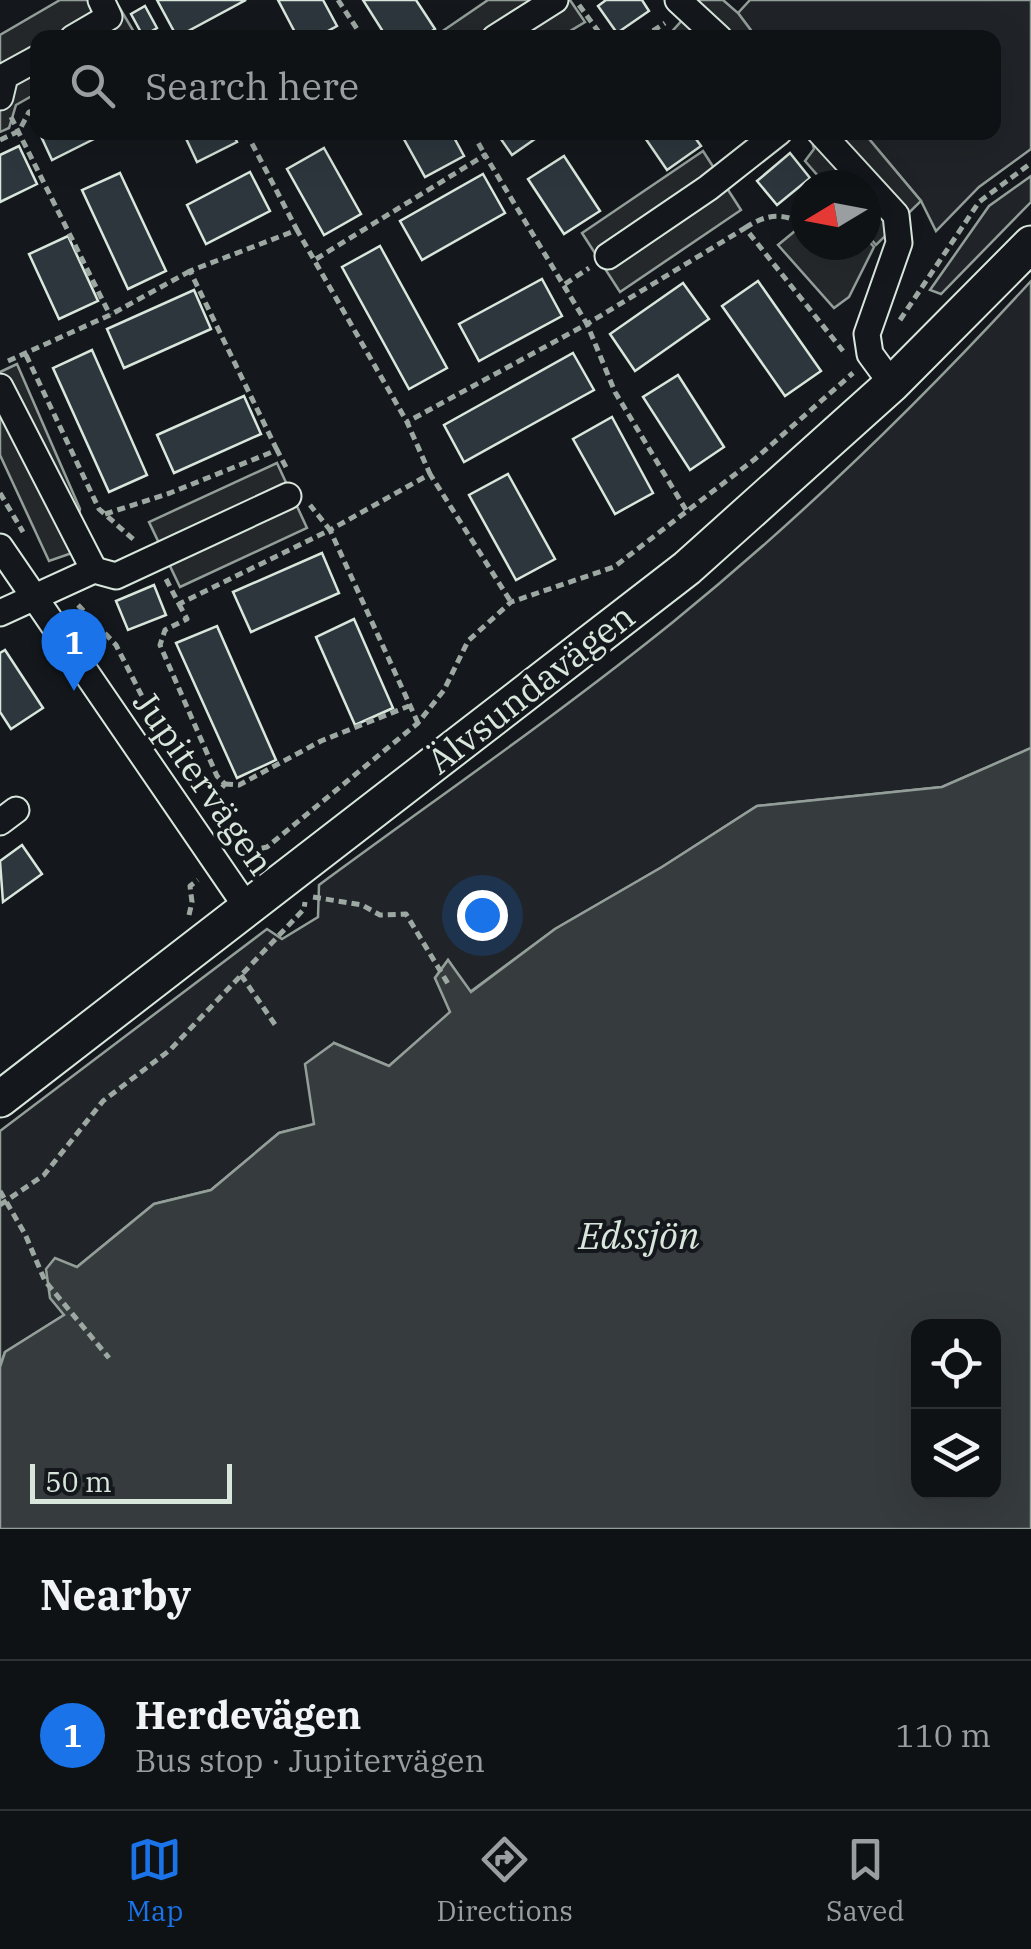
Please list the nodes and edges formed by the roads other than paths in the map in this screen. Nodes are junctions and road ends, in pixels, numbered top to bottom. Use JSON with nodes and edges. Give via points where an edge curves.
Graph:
{"nodes":[{"id":1,"x":102,"y":0,"type":"edge"},
{"id":2,"x":556,"y":0,"type":"edge"},
{"id":3,"x":678,"y":0,"type":"edge"},
{"id":4,"x":87,"y":30,"type":"edge"},
{"id":5,"x":508,"y":30,"type":"edge"},
{"id":6,"x":710,"y":30,"type":"edge"},
{"id":7,"x":30,"y":62,"type":"edge"},
{"id":8,"x":0,"y":97,"type":"edge"},
{"id":9,"x":769,"y":140,"type":"edge"},
{"id":10,"x":827,"y":140,"type":"edge"},
{"id":11,"x":1031,"y":244,"type":"edge"},
{"id":12,"x":608,"y":256,"type":"dead end"},
{"id":13,"x":892,"y":384,"type":"junction"},
{"id":14,"x":0,"y":387,"type":"edge"},
{"id":15,"x":296,"y":493,"type":"road end"},
{"id":16,"x":0,"y":547,"type":"edge"},
{"id":17,"x":94,"y":570,"type":"junction"},
{"id":18,"x":33,"y":598,"type":"junction"},
{"id":19,"x":0,"y":613,"type":"edge"},
{"id":20,"x":248,"y":908,"type":"junction"},
{"id":21,"x":0,"y":1099,"type":"edge"}],
"edges":[{"from":1,"to":4,"type":"street","via":[[109,17]]},
{"from":2,"to":5,"type":"street"},
{"from":3,"to":6,"type":"street"},
{"from":7,"to":8,"type":"street","via":[[5,76]]},
{"from":9,"to":12,"type":"street"},
{"from":10,"to":13,"type":"street","via":[[896,216],[899,243],[867,334],[864,362]]},
{"from":11,"to":13,"type":"street","name":"Älvsundavägen"},
{"from":13,"to":20,"type":"street","name":"Älvsundavägen","via":[[687,568],[297,888]]},
{"from":14,"to":17,"type":"street"},
{"from":15,"to":17,"type":"street","via":[[116,576]]},
{"from":16,"to":18,"type":"street","name":"Jupitervägen"},
{"from":17,"to":18,"type":"street"},
{"from":18,"to":19,"type":"street"},
{"from":18,"to":20,"type":"street","name":"Jupitervägen"},
{"from":20,"to":21,"type":"street","name":"Älvsundavägen"}]}
